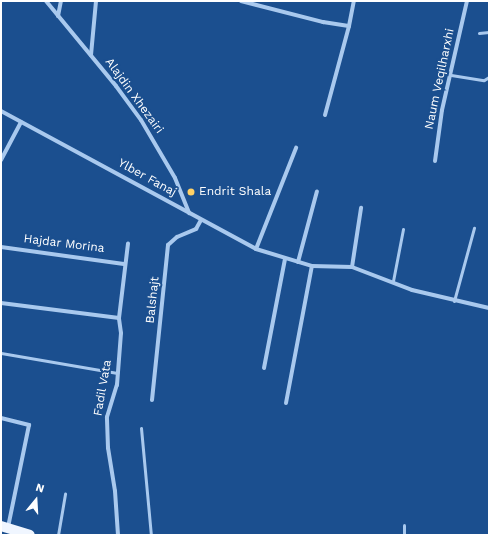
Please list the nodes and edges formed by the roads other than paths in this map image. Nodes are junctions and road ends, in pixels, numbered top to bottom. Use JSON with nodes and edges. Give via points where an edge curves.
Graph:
{"nodes":[{"id":1,"x":46,"y":1,"type":"edge"},
{"id":2,"x":61,"y":1,"type":"edge"},
{"id":3,"x":96,"y":1,"type":"edge"},
{"id":4,"x":241,"y":1,"type":"edge"},
{"id":5,"x":354,"y":1,"type":"edge"},
{"id":6,"x":467,"y":1,"type":"edge"},
{"id":7,"x":58,"y":16,"type":"junction"},
{"id":8,"x":349,"y":26,"type":"junction"},
{"id":9,"x":489,"y":32,"type":"edge"},
{"id":10,"x":479,"y":33,"type":"dead end"},
{"id":11,"x":91,"y":55,"type":"junction"},
{"id":12,"x":451,"y":75,"type":"junction"},
{"id":13,"x":489,"y":77,"type":"edge"},
{"id":14,"x":1,"y":112,"type":"edge"},
{"id":15,"x":325,"y":115,"type":"dead end"},
{"id":16,"x":21,"y":122,"type":"junction"},
{"id":17,"x":296,"y":148,"type":"dead end"},
{"id":18,"x":1,"y":160,"type":"edge"},
{"id":19,"x":435,"y":161,"type":"dead end"},
{"id":20,"x":316,"y":191,"type":"dead end"},
{"id":21,"x":361,"y":208,"type":"dead end"},
{"id":22,"x":189,"y":213,"type":"junction"},
{"id":23,"x":201,"y":220,"type":"junction"},
{"id":24,"x":474,"y":228,"type":"dead end"},
{"id":25,"x":403,"y":229,"type":"dead end"},
{"id":26,"x":128,"y":244,"type":"dead end"},
{"id":27,"x":1,"y":247,"type":"edge"},
{"id":28,"x":256,"y":249,"type":"junction"},
{"id":29,"x":285,"y":259,"type":"junction"},
{"id":30,"x":298,"y":262,"type":"junction"},
{"id":31,"x":124,"y":264,"type":"junction"},
{"id":32,"x":312,"y":266,"type":"junction"},
{"id":33,"x":352,"y":267,"type":"junction"},
{"id":34,"x":393,"y":281,"type":"junction"},
{"id":35,"x":454,"y":301,"type":"junction"},
{"id":36,"x":1,"y":303,"type":"edge"},
{"id":37,"x":489,"y":308,"type":"edge"},
{"id":38,"x":119,"y":318,"type":"junction"},
{"id":39,"x":1,"y":353,"type":"edge"},
{"id":40,"x":264,"y":368,"type":"dead end"},
{"id":41,"x":118,"y":373,"type":"junction"},
{"id":42,"x":152,"y":400,"type":"dead end"},
{"id":43,"x":286,"y":403,"type":"dead end"},
{"id":44,"x":1,"y":418,"type":"edge"},
{"id":45,"x":141,"y":428,"type":"dead end"},
{"id":46,"x":65,"y":494,"type":"dead end"},
{"id":47,"x":404,"y":525,"type":"dead end"},
{"id":48,"x":4,"y":527,"type":"edge"},
{"id":49,"x":30,"y":535,"type":"edge"},
{"id":50,"x":58,"y":535,"type":"edge"},
{"id":51,"x":118,"y":535,"type":"edge"},
{"id":52,"x":151,"y":535,"type":"edge"},
{"id":53,"x":404,"y":535,"type":"edge"}],
"edges":[{"from":1,"to":7,"type":"street","name":"Alajdin Xhezairi"},
{"from":2,"to":7,"type":"street"},
{"from":3,"to":11,"type":"street"},
{"from":4,"to":8,"type":"street"},
{"from":5,"to":8,"type":"street"},
{"from":6,"to":12,"type":"street","name":"Naum Veqilharxhi"},
{"from":7,"to":11,"type":"street","name":"Alajdin Xhezairi"},
{"from":8,"to":15,"type":"street"},
{"from":9,"to":10,"type":"lane"},
{"from":11,"to":22,"type":"street","name":"Alajdin Xhezairi","via":[[116,86],[164,157],[186,201]]},
{"from":12,"to":13,"type":"lane","via":[[484,80]]},
{"from":12,"to":19,"type":"street","name":"Naum Veqilharxhi","via":[[442,110]]},
{"from":14,"to":16,"type":"street","name":"Ylber Fanaj"},
{"from":16,"to":18,"type":"street"},
{"from":16,"to":22,"type":"street","name":"Ylber Fanaj"},
{"from":17,"to":28,"type":"street"},
{"from":20,"to":30,"type":"street"},
{"from":21,"to":33,"type":"street"},
{"from":22,"to":23,"type":"street","name":"Ylber Fanaj"},
{"from":23,"to":28,"type":"street","name":"Ylber Fanaj"},
{"from":23,"to":42,"type":"street","name":"Balshajt","via":[[196,229],[176,237],[168,244]]},
{"from":24,"to":35,"type":"lane"},
{"from":25,"to":34,"type":"lane"},
{"from":26,"to":31,"type":"street","name":"Fadil Vata"},
{"from":27,"to":31,"type":"street","name":"Hajdar Morina"},
{"from":28,"to":29,"type":"street","name":"Ylber Fanaj"},
{"from":29,"to":30,"type":"street","name":"Ylber Fanaj"},
{"from":29,"to":40,"type":"street"},
{"from":30,"to":32,"type":"street","name":"Ylber Fanaj"},
{"from":31,"to":38,"type":"street","name":"Fadil Vata"},
{"from":32,"to":33,"type":"street","name":"Ylber Fanaj"},
{"from":32,"to":43,"type":"street"},
{"from":33,"to":34,"type":"street","name":"Ylber Fanaj"},
{"from":34,"to":35,"type":"street","name":"Ylber Fanaj","via":[[412,290]]},
{"from":35,"to":37,"type":"street","name":"Ylber Fanaj"},
{"from":36,"to":38,"type":"street"},
{"from":38,"to":41,"type":"street","name":"Fadil Vata"},
{"from":39,"to":41,"type":"lane"},
{"from":41,"to":51,"type":"street","name":"Fadil Vata","via":[[107,417]]},
{"from":44,"to":48,"type":"street","via":[[30,425]]},
{"from":45,"to":52,"type":"lane"},
{"from":46,"to":50,"type":"lane"},
{"from":47,"to":53,"type":"lane"},
{"from":48,"to":49,"type":"main road"}]}
